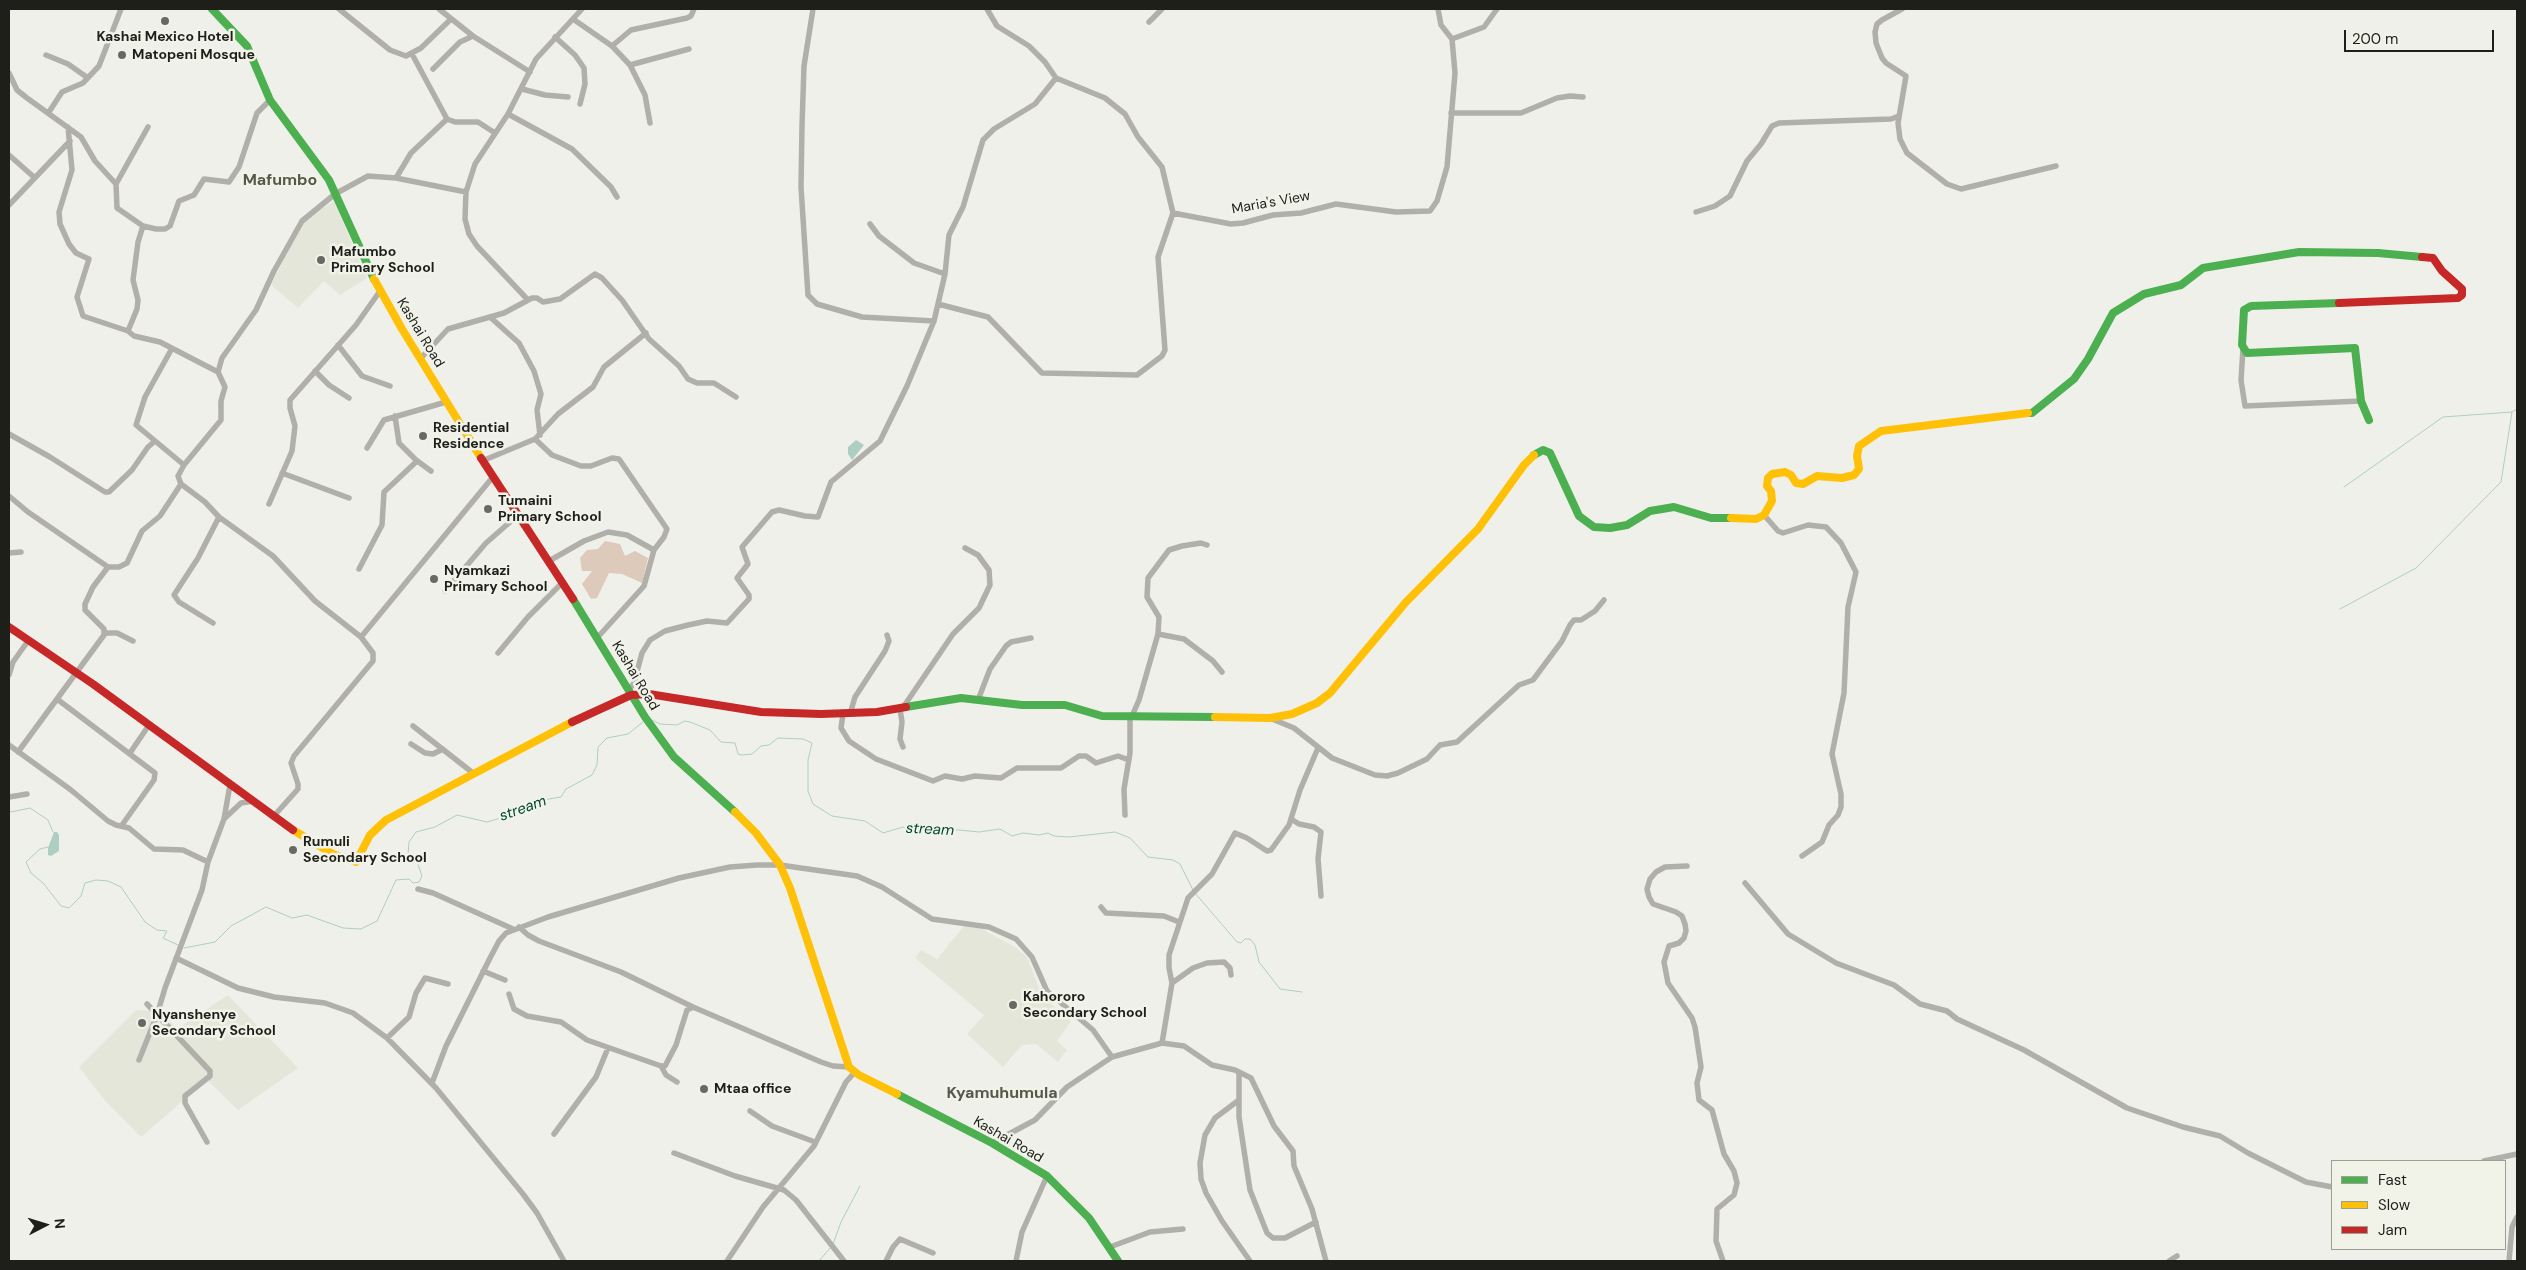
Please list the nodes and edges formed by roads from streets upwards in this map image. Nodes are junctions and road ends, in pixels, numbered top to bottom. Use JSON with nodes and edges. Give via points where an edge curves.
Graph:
{"nodes":[{"id":1,"x":122,"y":9,"type":"edge"},
{"id":2,"x":212,"y":9,"type":"edge"},
{"id":3,"x":339,"y":9,"type":"edge"},
{"id":4,"x":439,"y":9,"type":"edge"},
{"id":5,"x":451,"y":9,"type":"edge"},
{"id":6,"x":582,"y":9,"type":"edge"},
{"id":7,"x":694,"y":9,"type":"edge"},
{"id":8,"x":813,"y":9,"type":"edge"},
{"id":9,"x":987,"y":9,"type":"edge"},
{"id":10,"x":1162,"y":9,"type":"edge"},
{"id":11,"x":1438,"y":9,"type":"edge"},
{"id":12,"x":1497,"y":9,"type":"edge"},
{"id":13,"x":1902,"y":9,"type":"edge"},
{"id":14,"x":446,"y":15,"type":"junction"},
{"id":15,"x":451,"y":19,"type":"junction"},
{"id":16,"x":573,"y":19,"type":"junction"},
{"id":17,"x":1149,"y":22,"type":"dead end"},
{"id":18,"x":473,"y":36,"type":"junction"},
{"id":19,"x":555,"y":37,"type":"junction"},
{"id":20,"x":1452,"y":39,"type":"junction"},
{"id":21,"x":612,"y":46,"type":"junction"},
{"id":22,"x":689,"y":49,"type":"dead end"},
{"id":23,"x":46,"y":54,"type":"dead end"},
{"id":24,"x":412,"y":54,"type":"junction"},
{"id":25,"x":630,"y":65,"type":"junction"},
{"id":26,"x":432,"y":69,"type":"dead end"},
{"id":27,"x":530,"y":72,"type":"junction"},
{"id":28,"x":9,"y":73,"type":"edge"},
{"id":29,"x":88,"y":78,"type":"junction"},
{"id":30,"x":1056,"y":78,"type":"junction"},
{"id":31,"x":12,"y":87,"type":"edge"},
{"id":32,"x":522,"y":89,"type":"junction"},
{"id":33,"x":568,"y":97,"type":"dead end"},
{"id":34,"x":1583,"y":97,"type":"dead end"},
{"id":35,"x":270,"y":100,"type":"junction"},
{"id":36,"x":580,"y":104,"type":"dead end"},
{"id":37,"x":49,"y":112,"type":"junction"},
{"id":38,"x":1451,"y":113,"type":"junction"},
{"id":39,"x":508,"y":114,"type":"junction"},
{"id":40,"x":1899,"y":116,"type":"junction"},
{"id":41,"x":447,"y":119,"type":"junction"},
{"id":42,"x":650,"y":123,"type":"dead end"},
{"id":43,"x":68,"y":127,"type":"junction"},
{"id":44,"x":148,"y":128,"type":"dead end"},
{"id":45,"x":495,"y":133,"type":"junction"},
{"id":46,"x":70,"y":141,"type":"junction"},
{"id":47,"x":9,"y":156,"type":"edge"},
{"id":48,"x":2056,"y":166,"type":"dead end"},
{"id":49,"x":35,"y":178,"type":"junction"},
{"id":50,"x":396,"y":178,"type":"junction"},
{"id":51,"x":116,"y":184,"type":"junction"},
{"id":52,"x":466,"y":192,"type":"junction"},
{"id":53,"x":335,"y":194,"type":"junction"},
{"id":54,"x":617,"y":197,"type":"dead end"},
{"id":55,"x":9,"y":205,"type":"edge"},
{"id":56,"x":1696,"y":212,"type":"dead end"},
{"id":57,"x":1173,"y":213,"type":"junction"},
{"id":58,"x":870,"y":224,"type":"dead end"},
{"id":59,"x":143,"y":226,"type":"junction"},
{"id":60,"x":945,"y":274,"type":"junction"},
{"id":61,"x":380,"y":291,"type":"junction"},
{"id":62,"x":528,"y":300,"type":"junction"},
{"id":63,"x":938,"y":304,"type":"junction"},
{"id":64,"x":490,"y":318,"type":"junction"},
{"id":65,"x":934,"y":320,"type":"junction"},
{"id":66,"x":128,"y":332,"type":"junction"},
{"id":67,"x":646,"y":333,"type":"junction"},
{"id":68,"x":338,"y":345,"type":"junction"},
{"id":69,"x":2243,"y":349,"type":"junction"},
{"id":70,"x":171,"y":350,"type":"junction"},
{"id":71,"x":421,"y":358,"type":"junction"},
{"id":72,"x":315,"y":371,"type":"junction"},
{"id":73,"x":218,"y":372,"type":"junction"},
{"id":74,"x":390,"y":386,"type":"dead end"},
{"id":75,"x":736,"y":397,"type":"dead end"},
{"id":76,"x":349,"y":398,"type":"dead end"},
{"id":77,"x":2362,"y":401,"type":"junction"},
{"id":78,"x":446,"y":402,"type":"junction"},
{"id":79,"x":395,"y":416,"type":"junction"},
{"id":80,"x":2369,"y":420,"type":"dead end"},
{"id":81,"x":9,"y":434,"type":"edge"},
{"id":82,"x":538,"y":437,"type":"junction"},
{"id":83,"x":156,"y":441,"type":"junction"},
{"id":84,"x":367,"y":448,"type":"dead end"},
{"id":85,"x":482,"y":461,"type":"junction"},
{"id":86,"x":417,"y":462,"type":"junction"},
{"id":87,"x":184,"y":464,"type":"junction"},
{"id":88,"x":431,"y":471,"type":"dead end"},
{"id":89,"x":282,"y":473,"type":"junction"},
{"id":90,"x":492,"y":478,"type":"junction"},
{"id":91,"x":181,"y":484,"type":"junction"},
{"id":92,"x":9,"y":496,"type":"edge"},
{"id":93,"x":349,"y":498,"type":"dead end"},
{"id":94,"x":269,"y":504,"type":"dead end"},
{"id":95,"x":518,"y":515,"type":"junction"},
{"id":96,"x":1764,"y":515,"type":"junction"},
{"id":97,"x":219,"y":517,"type":"junction"},
{"id":98,"x":1206,"y":544,"type":"dead end"},
{"id":99,"x":966,"y":548,"type":"dead end"},
{"id":100,"x":654,"y":550,"type":"junction"},
{"id":101,"x":21,"y":552,"type":"dead end"},
{"id":102,"x":9,"y":553,"type":"edge"},
{"id":103,"x":549,"y":561,"type":"junction"},
{"id":104,"x":108,"y":567,"type":"junction"},
{"id":105,"x":359,"y":569,"type":"dead end"},
{"id":106,"x":563,"y":582,"type":"junction"},
{"id":107,"x":444,"y":591,"type":"dead end"},
{"id":108,"x":1604,"y":600,"type":"dead end"},
{"id":109,"x":213,"y":623,"type":"dead end"},
{"id":110,"x":9,"y":627,"type":"edge"},
{"id":111,"x":105,"y":633,"type":"junction"},
{"id":112,"x":1158,"y":634,"type":"junction"},
{"id":113,"x":887,"y":635,"type":"dead end"},
{"id":114,"x":361,"y":637,"type":"junction"},
{"id":115,"x":597,"y":638,"type":"junction"},
{"id":116,"x":1031,"y":638,"type":"dead end"},
{"id":117,"x":28,"y":641,"type":"junction"},
{"id":118,"x":133,"y":641,"type":"dead end"},
{"id":119,"x":498,"y":653,"type":"dead end"},
{"id":120,"x":76,"y":672,"type":"junction"},
{"id":121,"x":1222,"y":672,"type":"dead end"},
{"id":122,"x":9,"y":675,"type":"edge"},
{"id":123,"x":630,"y":693,"type":"junction"},
{"id":124,"x":57,"y":698,"type":"junction"},
{"id":125,"x":978,"y":700,"type":"junction"},
{"id":126,"x":902,"y":708,"type":"junction"},
{"id":127,"x":846,"y":714,"type":"junction"},
{"id":128,"x":1131,"y":716,"type":"junction"},
{"id":129,"x":1270,"y":718,"type":"junction"},
{"id":130,"x":149,"y":725,"type":"junction"},
{"id":131,"x":414,"y":726,"type":"dead end"},
{"id":132,"x":411,"y":744,"type":"dead end"},
{"id":133,"x":9,"y":745,"type":"edge"},
{"id":134,"x":903,"y":747,"type":"dead end"},
{"id":135,"x":1318,"y":748,"type":"junction"},
{"id":136,"x":442,"y":749,"type":"junction"},
{"id":137,"x":18,"y":752,"type":"junction"},
{"id":138,"x":130,"y":753,"type":"junction"},
{"id":139,"x":1129,"y":760,"type":"junction"},
{"id":140,"x":474,"y":773,"type":"junction"},
{"id":141,"x":230,"y":784,"type":"junction"},
{"id":142,"x":27,"y":794,"type":"dead end"},
{"id":143,"x":9,"y":797,"type":"edge"},
{"id":144,"x":256,"y":802,"type":"junction"},
{"id":145,"x":1125,"y":815,"type":"dead end"},
{"id":146,"x":273,"y":817,"type":"junction"},
{"id":147,"x":224,"y":819,"type":"junction"},
{"id":148,"x":1291,"y":820,"type":"junction"},
{"id":149,"x":122,"y":825,"type":"junction"},
{"id":150,"x":1802,"y":856,"type":"dead end"},
{"id":151,"x":208,"y":862,"type":"junction"},
{"id":152,"x":780,"y":865,"type":"junction"},
{"id":153,"x":1687,"y":866,"type":"dead end"},
{"id":154,"x":1744,"y":883,"type":"dead end"},
{"id":155,"x":418,"y":888,"type":"dead end"},
{"id":156,"x":1322,"y":896,"type":"dead end"},
{"id":157,"x":1101,"y":907,"type":"dead end"},
{"id":158,"x":1179,"y":922,"type":"junction"},
{"id":159,"x":516,"y":928,"type":"junction"},
{"id":160,"x":176,"y":958,"type":"junction"},
{"id":161,"x":483,"y":971,"type":"junction"},
{"id":162,"x":1231,"y":975,"type":"dead end"},
{"id":163,"x":505,"y":980,"type":"dead end"},
{"id":164,"x":1172,"y":983,"type":"junction"},
{"id":165,"x":448,"y":984,"type":"dead end"},
{"id":166,"x":509,"y":994,"type":"dead end"},
{"id":167,"x":148,"y":1004,"type":"dead end"},
{"id":168,"x":693,"y":1007,"type":"junction"},
{"id":169,"x":157,"y":1015,"type":"junction"},
{"id":170,"x":387,"y":1038,"type":"junction"},
{"id":171,"x":1162,"y":1043,"type":"junction"},
{"id":172,"x":608,"y":1048,"type":"junction"},
{"id":173,"x":1112,"y":1057,"type":"junction"},
{"id":174,"x":138,"y":1060,"type":"dead end"},
{"id":175,"x":662,"y":1066,"type":"junction"},
{"id":176,"x":852,"y":1070,"type":"junction"},
{"id":177,"x":1239,"y":1072,"type":"junction"},
{"id":178,"x":677,"y":1082,"type":"dead end"},
{"id":179,"x":432,"y":1083,"type":"junction"},
{"id":180,"x":1239,"y":1100,"type":"junction"},
{"id":181,"x":750,"y":1111,"type":"dead end"},
{"id":182,"x":554,"y":1134,"type":"dead end"},
{"id":183,"x":207,"y":1142,"type":"dead end"},
{"id":184,"x":815,"y":1142,"type":"junction"},
{"id":185,"x":992,"y":1143,"type":"junction"},
{"id":186,"x":674,"y":1153,"type":"dead end"},
{"id":187,"x":2517,"y":1154,"type":"edge"},
{"id":188,"x":2489,"y":1160,"type":"edge"},
{"id":189,"x":1047,"y":1176,"type":"junction"},
{"id":190,"x":2331,"y":1187,"type":"edge"},
{"id":191,"x":778,"y":1188,"type":"junction"},
{"id":192,"x":2517,"y":1217,"type":"edge"},
{"id":193,"x":1316,"y":1222,"type":"junction"},
{"id":194,"x":1184,"y":1228,"type":"dead end"},
{"id":195,"x":1110,"y":1247,"type":"junction"},
{"id":196,"x":933,"y":1253,"type":"dead end"},
{"id":197,"x":2177,"y":1256,"type":"dead end"},
{"id":198,"x":564,"y":1261,"type":"edge"},
{"id":199,"x":727,"y":1261,"type":"edge"},
{"id":200,"x":844,"y":1261,"type":"edge"},
{"id":201,"x":886,"y":1261,"type":"edge"},
{"id":202,"x":1016,"y":1261,"type":"edge"},
{"id":203,"x":1118,"y":1261,"type":"edge"},
{"id":204,"x":1250,"y":1261,"type":"edge"},
{"id":205,"x":1326,"y":1261,"type":"edge"},
{"id":206,"x":1723,"y":1261,"type":"edge"},
{"id":207,"x":2169,"y":1261,"type":"edge"},
{"id":208,"x":2509,"y":1261,"type":"edge"}],
"edges":[{"from":1,"to":29,"type":"street","via":[[104,59]]},
{"from":2,"to":35,"type":"street","name":"Kashai Road","via":[[246,46]]},
{"from":3,"to":24,"type":"street","via":[[390,50],[406,56]]},
{"from":4,"to":14,"type":"street"},
{"from":5,"to":14,"type":"street"},
{"from":6,"to":16,"type":"street"},
{"from":7,"to":21,"type":"street","via":[[687,18],[632,30]]},
{"from":8,"to":65,"type":"street","via":[[804,66],[802,126],[801,187],[808,295],[817,304],[862,317]]},
{"from":9,"to":30,"type":"street","via":[[997,26],[1029,46]]},
{"from":10,"to":17,"type":"street"},
{"from":11,"to":20,"type":"street","via":[[1441,25]]},
{"from":12,"to":20,"type":"street","via":[[1484,27]]},
{"from":13,"to":40,"type":"street","via":[[1877,24],[1875,32],[1882,58],[1906,76]]},
{"from":14,"to":15,"type":"street"},
{"from":15,"to":18,"type":"street"},
{"from":15,"to":24,"type":"street"},
{"from":16,"to":19,"type":"street"},
{"from":16,"to":21,"type":"street"},
{"from":18,"to":26,"type":"street","via":[[460,42]]},
{"from":18,"to":27,"type":"street"},
{"from":19,"to":27,"type":"street","via":[[536,59]]},
{"from":19,"to":36,"type":"street","via":[[584,68],[585,84]]},
{"from":20,"to":38,"type":"street","name":"Maria's View","via":[[1455,73]]},
{"from":21,"to":25,"type":"street"},
{"from":22,"to":25,"type":"street"},
{"from":23,"to":29,"type":"street"},
{"from":24,"to":41,"type":"street"},
{"from":25,"to":42,"type":"street","via":[[646,96]]},
{"from":27,"to":32,"type":"street"},
{"from":28,"to":31,"type":"street"},
{"from":29,"to":37,"type":"street","via":[[62,92]]},
{"from":30,"to":57,"type":"street","via":[[1106,98],[1125,114],[1162,168]]},
{"from":30,"to":60,"type":"street","via":[[1035,104],[984,140],[963,207],[952,227]]},
{"from":31,"to":37,"type":"street"},
{"from":32,"to":33,"type":"street"},
{"from":32,"to":39,"type":"street"},
{"from":34,"to":38,"type":"street","via":[[1557,98],[1521,113]]},
{"from":35,"to":53,"type":"street","name":"Kashai Road","via":[[319,165]]},
{"from":35,"to":59,"type":"street","via":[[257,113],[239,167],[229,182],[204,179],[194,195],[179,201],[170,226],[165,229]]},
{"from":37,"to":43,"type":"street"},
{"from":38,"to":57,"type":"street","name":"Maria's View","via":[[1447,167],[1437,201],[1430,211],[1396,212],[1336,204],[1231,224]]},
{"from":39,"to":45,"type":"street"},
{"from":39,"to":54,"type":"street","via":[[572,149]]},
{"from":40,"to":48,"type":"street","via":[[1900,139],[1907,153],[1953,187],[1961,189]]},
{"from":40,"to":56,"type":"street","via":[[1772,126],[1747,162],[1730,196],[1715,206]]},
{"from":41,"to":45,"type":"street","via":[[478,122]]},
{"from":41,"to":50,"type":"street","via":[[422,140]]},
{"from":43,"to":46,"type":"street"},
{"from":43,"to":51,"type":"street","via":[[81,137],[95,161]]},
{"from":44,"to":51,"type":"street"},
{"from":45,"to":52,"type":"street","via":[[475,164]]},
{"from":46,"to":49,"type":"street"},
{"from":46,"to":66,"type":"street","via":[[72,170],[60,203],[60,224],[73,250],[89,262],[76,301],[85,317]]},
{"from":47,"to":49,"type":"street"},
{"from":49,"to":55,"type":"street"},
{"from":50,"to":52,"type":"street"},
{"from":50,"to":53,"type":"street","via":[[368,176]]},
{"from":51,"to":59,"type":"street","via":[[116,208]]},
{"from":52,"to":62,"type":"street","via":[[465,219],[469,234]]},
{"from":53,"to":61,"type":"street","name":"Kashai Road"},
{"from":53,"to":73,"type":"street","via":[[302,222],[290,239],[256,310],[228,349]]},
{"from":57,"to":63,"type":"street","via":[[1158,257],[1165,350],[1156,362],[1137,375],[1042,373],[988,317]]},
{"from":58,"to":60,"type":"street","via":[[879,236],[914,264]]},
{"from":59,"to":66,"type":"street","via":[[133,280],[137,309]]},
{"from":60,"to":63,"type":"street"},
{"from":61,"to":68,"type":"street"},
{"from":61,"to":71,"type":"street","name":"Kashai Road"},
{"from":62,"to":64,"type":"street"},
{"from":62,"to":67,"type":"street","via":[[560,299],[591,275],[598,274]]},
{"from":63,"to":65,"type":"street"},
{"from":64,"to":71,"type":"street","via":[[448,329]]},
{"from":64,"to":82,"type":"street","via":[[519,343],[536,376],[540,394]]},
{"from":65,"to":123,"type":"street","via":[[883,437],[876,446],[831,482],[818,517],[779,510],[772,512],[742,547],[748,564],[737,578],[749,599],[727,623],[707,621],[688,625],[665,631],[650,640],[642,653]]},
{"from":66,"to":70,"type":"street","via":[[160,342]]},
{"from":67,"to":75,"type":"street","via":[[688,379],[697,383],[714,382]]},
{"from":67,"to":82,"type":"street","via":[[604,367],[593,387],[558,414]]},
{"from":68,"to":72,"type":"street"},
{"from":68,"to":74,"type":"street","via":[[362,376]]},
{"from":69,"to":77,"type":"street","via":[[2252,354],[2354,347],[2358,355]]},
{"from":69,"to":77,"type":"street","via":[[2241,380],[2245,406]]},
{"from":69,"to":96,"type":"street","via":[[2243,314],[2247,306],[2450,299],[2458,298],[2464,292],[2433,258],[2418,255],[2299,252],[2203,268],[2181,285],[2144,294],[2113,313],[2074,379],[2032,413],[1881,431],[1859,446],[1859,469],[1854,475],[1842,478],[1817,476],[1799,484],[1786,472],[1772,474],[1767,486],[1772,496]]},
{"from":70,"to":73,"type":"street"},
{"from":70,"to":83,"type":"street","via":[[145,397],[136,425]]},
{"from":71,"to":78,"type":"street","name":"Kashai Road"},
{"from":72,"to":76,"type":"street","via":[[328,385]]},
{"from":72,"to":89,"type":"street","via":[[290,400],[294,436],[292,451]]},
{"from":73,"to":87,"type":"street","via":[[225,387],[221,420]]},
{"from":77,"to":80,"type":"street"},
{"from":78,"to":79,"type":"street"},
{"from":78,"to":85,"type":"street","name":"Kashai Road"},
{"from":79,"to":84,"type":"street","via":[[381,422]]},
{"from":79,"to":86,"type":"street","via":[[399,443]]},
{"from":81,"to":83,"type":"street","via":[[105,492],[109,492],[132,470]]},
{"from":82,"to":85,"type":"street"},
{"from":82,"to":100,"type":"street","via":[[552,455],[581,466],[619,459],[667,529]]},
{"from":83,"to":87,"type":"street"},
{"from":85,"to":90,"type":"street","name":"Kashai Road"},
{"from":86,"to":88,"type":"street"},
{"from":86,"to":105,"type":"street","via":[[384,492],[382,525]]},
{"from":87,"to":91,"type":"street","via":[[178,476]]},
{"from":89,"to":93,"type":"street"},
{"from":89,"to":94,"type":"street"},
{"from":90,"to":95,"type":"street","name":"Kashai Road"},
{"from":90,"to":114,"type":"street"},
{"from":91,"to":97,"type":"street"},
{"from":91,"to":104,"type":"street","via":[[160,516],[142,530],[127,563]]},
{"from":92,"to":104,"type":"street"},
{"from":95,"to":103,"type":"street","name":"Kashai Road"},
{"from":95,"to":107,"type":"street","via":[[486,544]]},
{"from":96,"to":129,"type":"street","via":[[1751,520],[1718,520],[1674,507],[1650,511],[1627,525],[1594,526],[1579,516],[1550,453],[1538,452],[1524,466],[1478,530],[1406,602],[1330,694],[1292,714]]},
{"from":96,"to":150,"type":"street","via":[[1783,533],[1808,525],[1826,527],[1841,543],[1856,572],[1848,607],[1844,693],[1832,754],[1841,807],[1822,842]]},
{"from":97,"to":109,"type":"street","via":[[174,595],[179,602]]},
{"from":97,"to":114,"type":"street","via":[[273,556],[311,596]]},
{"from":98,"to":112,"type":"street","via":[[1169,550],[1148,578],[1147,597],[1159,617]]},
{"from":99,"to":126,"type":"street","via":[[978,555],[989,570],[990,585],[979,608],[953,634]]},
{"from":100,"to":103,"type":"street","via":[[627,535],[608,532],[584,541]]},
{"from":100,"to":115,"type":"street","via":[[644,586]]},
{"from":101,"to":102,"type":"street"},
{"from":103,"to":106,"type":"street","name":"Kashai Road"},
{"from":104,"to":111,"type":"street","via":[[92,587],[85,604],[85,610]]},
{"from":106,"to":115,"type":"street","name":"Kashai Road"},
{"from":106,"to":119,"type":"street"},
{"from":108,"to":135,"type":"street","via":[[1595,611],[1570,624],[1562,641],[1533,680],[1519,685],[1457,742],[1440,745],[1416,765],[1380,776],[1332,758]]},
{"from":110,"to":117,"type":"street"},
{"from":111,"to":118,"type":"street","via":[[117,632]]},
{"from":111,"to":120,"type":"street"},
{"from":112,"to":121,"type":"street","via":[[1184,639]]},
{"from":112,"to":128,"type":"street","via":[[1139,700]]},
{"from":113,"to":127,"type":"street","via":[[889,641],[885,651]]},
{"from":114,"to":146,"type":"street","via":[[372,650],[373,661],[294,756],[291,763],[298,789]]},
{"from":115,"to":123,"type":"street","name":"Kashai Road"},
{"from":116,"to":125,"type":"street","via":[[1006,646],[990,669]]},
{"from":117,"to":120,"type":"street"},
{"from":117,"to":122,"type":"street","via":[[13,662]]},
{"from":120,"to":124,"type":"street"},
{"from":120,"to":130,"type":"street"},
{"from":123,"to":127,"type":"street","via":[[704,701],[761,712]]},
{"from":123,"to":140,"type":"street"},
{"from":123,"to":152,"type":"street","name":"Kashai Road","via":[[674,757],[734,810]]},
{"from":124,"to":137,"type":"street"},
{"from":124,"to":138,"type":"street"},
{"from":125,"to":126,"type":"street","via":[[961,698]]},
{"from":125,"to":128,"type":"street","via":[[1022,705],[1052,704],[1102,716]]},
{"from":126,"to":127,"type":"street"},
{"from":126,"to":134,"type":"street","via":[[900,739]]},
{"from":127,"to":139,"type":"street","via":[[841,728],[848,741],[876,759],[933,781],[945,776],[962,780],[975,776],[1001,778],[1017,768],[1061,768],[1079,756],[1086,756],[1096,763],[1118,756]]},
{"from":128,"to":129,"type":"street"},
{"from":128,"to":139,"type":"street"},
{"from":129,"to":135,"type":"street","via":[[1294,728]]},
{"from":130,"to":138,"type":"street"},
{"from":130,"to":141,"type":"street"},
{"from":131,"to":136,"type":"street"},
{"from":132,"to":136,"type":"street","via":[[425,753],[433,754]]},
{"from":133,"to":137,"type":"street"},
{"from":135,"to":148,"type":"street"},
{"from":136,"to":140,"type":"street"},
{"from":137,"to":149,"type":"street","via":[[108,821],[116,826]]},
{"from":138,"to":149,"type":"street","via":[[151,768],[155,776]]},
{"from":139,"to":145,"type":"street","via":[[1124,789]]},
{"from":140,"to":146,"type":"street","via":[[386,820],[370,835],[356,862],[320,848]]},
{"from":141,"to":144,"type":"street"},
{"from":141,"to":147,"type":"street"},
{"from":142,"to":143,"type":"street"},
{"from":144,"to":146,"type":"street"},
{"from":144,"to":147,"type":"street","via":[[241,803]]},
{"from":147,"to":151,"type":"street"},
{"from":148,"to":156,"type":"street","via":[[1320,832],[1318,859]]},
{"from":148,"to":158,"type":"street","via":[[1268,852],[1235,833],[1212,874],[1193,890]]},
{"from":149,"to":151,"type":"street","via":[[154,849],[183,850]]},
{"from":151,"to":160,"type":"street","via":[[202,890]]},
{"from":152,"to":159,"type":"street","via":[[730,867],[695,874]]},
{"from":152,"to":173,"type":"street","via":[[857,876],[882,887],[932,919],[989,927],[1016,939],[1032,957],[1047,991],[1093,1030]]},
{"from":152,"to":176,"type":"street","name":"Kashai Road"},
{"from":153,"to":206,"type":"street","via":[[1678,865],[1656,872],[1648,889],[1654,904],[1676,912],[1685,924],[1684,938],[1669,946],[1664,962],[1668,983],[1695,1027],[1701,1066],[1697,1083],[1699,1100],[1712,1110],[1724,1154],[1737,1183],[1734,1195],[1717,1209],[1716,1241]]},
{"from":154,"to":190,"type":"street","via":[[1788,934],[1836,963],[1894,985],[1920,1004],[1947,1011],[2127,1108],[2183,1128],[2220,1136],[2248,1154],[2306,1182]]},
{"from":155,"to":159,"type":"street"},
{"from":157,"to":158,"type":"street","via":[[1106,913],[1164,916]]},
{"from":158,"to":164,"type":"street","via":[[1168,960]]},
{"from":159,"to":161,"type":"street","via":[[499,940]]},
{"from":159,"to":168,"type":"street","via":[[539,941],[621,972]]},
{"from":160,"to":169,"type":"street"},
{"from":160,"to":170,"type":"street","via":[[238,988],[342,1008]]},
{"from":161,"to":163,"type":"street"},
{"from":161,"to":179,"type":"street","via":[[446,1046]]},
{"from":162,"to":164,"type":"street","via":[[1224,962],[1207,963],[1193,968]]},
{"from":164,"to":171,"type":"street"},
{"from":165,"to":170,"type":"street","via":[[425,978],[416,992],[409,1017]]},
{"from":166,"to":172,"type":"street","via":[[513,1008],[519,1012],[561,1022],[587,1040]]},
{"from":167,"to":169,"type":"street"},
{"from":168,"to":175,"type":"street","via":[[687,1010],[681,1037],[665,1066]]},
{"from":168,"to":176,"type":"street","via":[[821,1062]]},
{"from":169,"to":174,"type":"street"},
{"from":169,"to":183,"type":"street","via":[[210,1071],[210,1076],[185,1096],[185,1103]]},
{"from":170,"to":179,"type":"street"},
{"from":171,"to":173,"type":"street"},
{"from":171,"to":177,"type":"street","via":[[1184,1046],[1212,1065]]},
{"from":172,"to":175,"type":"street"},
{"from":172,"to":182,"type":"street","via":[[596,1076]]},
{"from":173,"to":185,"type":"street","via":[[1067,1087],[1035,1120]]},
{"from":175,"to":178,"type":"street","via":[[666,1075]]},
{"from":176,"to":184,"type":"street"},
{"from":176,"to":185,"type":"street","name":"Kashai Road"},
{"from":177,"to":180,"type":"street"},
{"from":177,"to":193,"type":"street","via":[[1251,1078],[1274,1126],[1291,1147],[1294,1166]]},
{"from":179,"to":198,"type":"street","via":[[531,1204]]},
{"from":180,"to":193,"type":"street","via":[[1250,1190],[1267,1233],[1273,1238],[1285,1238]]},
{"from":180,"to":204,"type":"street","via":[[1214,1118],[1205,1135],[1200,1162],[1201,1179],[1222,1221]]},
{"from":181,"to":184,"type":"street","via":[[772,1126]]},
{"from":184,"to":191,"type":"street"},
{"from":185,"to":189,"type":"street","name":"Kashai Road"},
{"from":186,"to":191,"type":"street"},
{"from":187,"to":188,"type":"street"},
{"from":189,"to":195,"type":"street","name":"Kashai Road","via":[[1089,1218]]},
{"from":189,"to":202,"type":"street","via":[[1022,1232]]},
{"from":191,"to":199,"type":"street"},
{"from":191,"to":200,"type":"street","via":[[796,1200]]},
{"from":192,"to":208,"type":"street","via":[[2512,1227]]},
{"from":193,"to":205,"type":"street"},
{"from":194,"to":195,"type":"street","via":[[1150,1232]]},
{"from":195,"to":203,"type":"street","name":"Kashai Road"},
{"from":196,"to":201,"type":"street","via":[[900,1239]]},
{"from":197,"to":207,"type":"street"}]}
